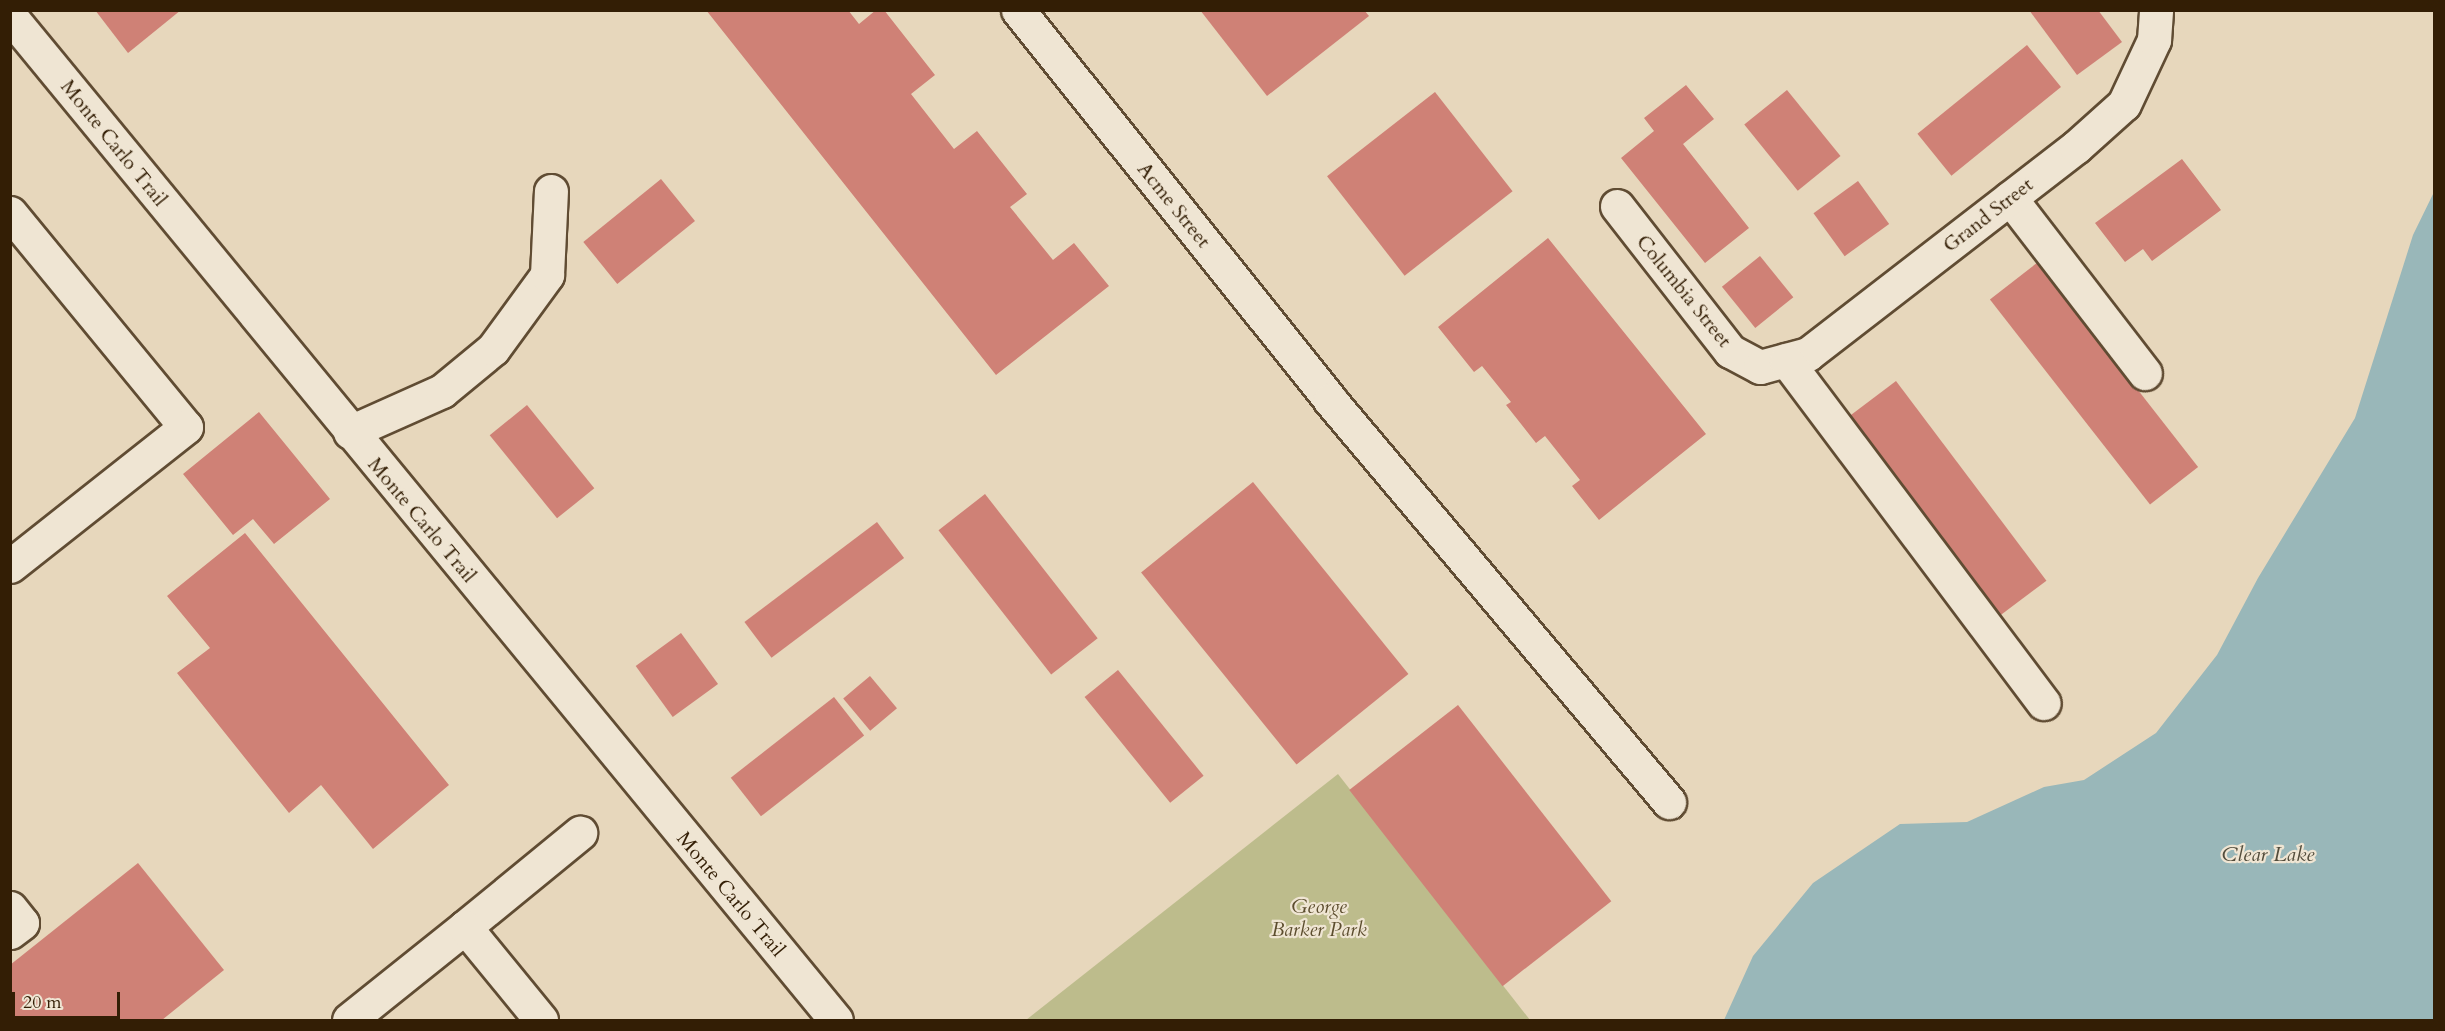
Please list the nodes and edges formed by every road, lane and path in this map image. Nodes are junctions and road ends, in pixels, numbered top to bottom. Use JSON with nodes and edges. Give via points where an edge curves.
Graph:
{"nodes":[{"id":1,"x":1018,"y":10,"type":"edge"},
{"id":2,"x":2156,"y":10,"type":"edge"},
{"id":3,"x":10,"y":16,"type":"edge"},
{"id":4,"x":550,"y":190,"type":"dead end"},
{"id":5,"x":2010,"y":198,"type":"junction"},
{"id":6,"x":1617,"y":206,"type":"dead end"},
{"id":7,"x":10,"y":213,"type":"edge"},
{"id":8,"x":1773,"y":363,"type":"junction"},
{"id":9,"x":2145,"y":373,"type":"dead end"},
{"id":10,"x":350,"y":432,"type":"junction"},
{"id":11,"x":10,"y":566,"type":"edge"},
{"id":12,"x":2044,"y":703,"type":"dead end"},
{"id":13,"x":1669,"y":802,"type":"dead end"},
{"id":14,"x":580,"y":833,"type":"dead end"},
{"id":15,"x":10,"y":908,"type":"edge"},
{"id":16,"x":465,"y":927,"type":"junction"},
{"id":17,"x":10,"y":932,"type":"edge"},
{"id":18,"x":349,"y":1020,"type":"edge"},
{"id":19,"x":541,"y":1020,"type":"edge"},
{"id":20,"x":836,"y":1020,"type":"edge"}],
"edges":[{"from":1,"to":13,"type":"street","name":"Acme Street","via":[[1330,400]]},
{"from":2,"to":5,"type":"street","name":"Grand Street","via":[[2154,40],[2124,104]]},
{"from":3,"to":10,"type":"street","name":"Monte Carlo Trail"},
{"from":4,"to":10,"type":"street","via":[[547,275],[493,349],[442,391]]},
{"from":5,"to":8,"type":"street","name":"Grand Street","via":[[1808,354]]},
{"from":5,"to":9,"type":"street"},
{"from":6,"to":8,"type":"street","name":"Columbia Street","via":[[1730,351]]},
{"from":7,"to":11,"type":"street","via":[[186,427]]},
{"from":8,"to":12,"type":"street"},
{"from":10,"to":20,"type":"street","name":"Monte Carlo Trail"},
{"from":14,"to":16,"type":"street"},
{"from":15,"to":17,"type":"street","via":[[22,923]]},
{"from":16,"to":18,"type":"street"},
{"from":16,"to":19,"type":"street"}]}
